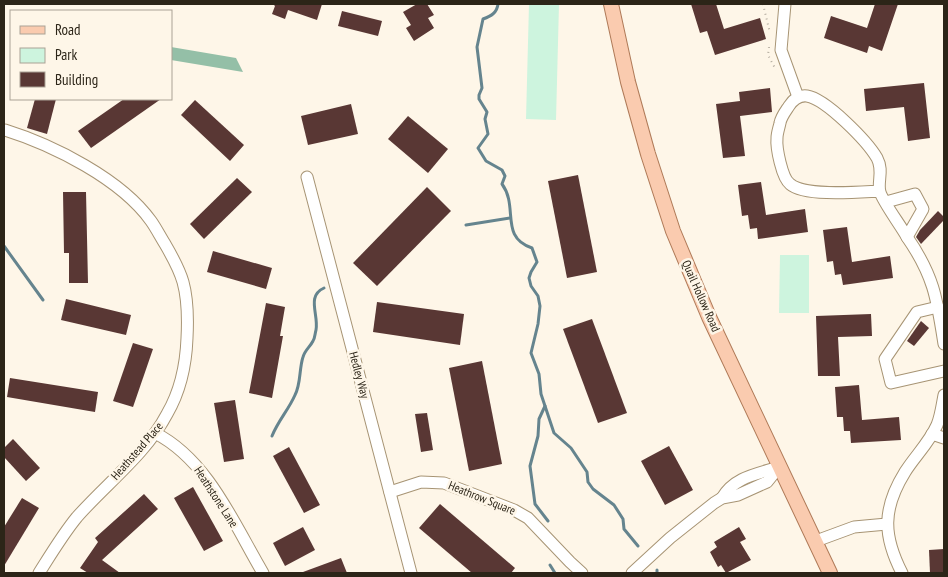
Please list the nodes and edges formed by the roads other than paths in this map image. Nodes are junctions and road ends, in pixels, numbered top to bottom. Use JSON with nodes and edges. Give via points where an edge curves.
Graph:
{"nodes":[{"id":1,"x":611,"y":4,"type":"edge"},
{"id":2,"x":785,"y":4,"type":"edge"},
{"id":3,"x":798,"y":97,"type":"junction"},
{"id":4,"x":5,"y":130,"type":"dead end"},
{"id":5,"x":307,"y":177,"type":"dead end"},
{"id":6,"x":880,"y":191,"type":"junction"},
{"id":7,"x":886,"y":202,"type":"junction"},
{"id":8,"x":907,"y":237,"type":"junction"},
{"id":9,"x":938,"y":306,"type":"junction"},
{"id":10,"x":944,"y":344,"type":"edge"},
{"id":11,"x":944,"y":371,"type":"edge"},
{"id":12,"x":944,"y":395,"type":"edge"},
{"id":13,"x":155,"y":433,"type":"junction"},
{"id":14,"x":932,"y":434,"type":"junction"},
{"id":15,"x":944,"y":438,"type":"edge"},
{"id":16,"x":779,"y":467,"type":"junction"},
{"id":17,"x":390,"y":492,"type":"junction"},
{"id":18,"x":887,"y":524,"type":"junction"},
{"id":19,"x":816,"y":542,"type":"junction"},
{"id":20,"x":39,"y":573,"type":"edge"},
{"id":21,"x":263,"y":573,"type":"edge"},
{"id":22,"x":411,"y":573,"type":"edge"},
{"id":23,"x":582,"y":573,"type":"edge"},
{"id":24,"x":632,"y":573,"type":"edge"},
{"id":25,"x":830,"y":573,"type":"edge"},
{"id":26,"x":902,"y":573,"type":"edge"}],
"edges":[{"from":1,"to":16,"type":"main road","name":"Quail Hollow Road","via":[[628,82],[673,231]]},
{"from":2,"to":3,"type":"street","via":[[781,50]]},
{"from":3,"to":6,"type":"street","via":[[819,100],[863,138],[878,160]]},
{"from":3,"to":6,"type":"street","via":[[780,119],[776,139],[783,174],[789,184],[835,193]]},
{"from":4,"to":13,"type":"street","name":"Heathstead Place","via":[[54,148],[120,190],[150,220],[178,268],[186,300],[186,360],[174,401]]},
{"from":5,"to":17,"type":"street","name":"Hedley Way"},
{"from":6,"to":7,"type":"street"},
{"from":7,"to":8,"type":"street"},
{"from":7,"to":8,"type":"street","via":[[916,194],[923,210]]},
{"from":8,"to":9,"type":"street","via":[[926,267]]},
{"from":9,"to":10,"type":"street"},
{"from":9,"to":11,"type":"street","via":[[916,312],[885,359],[891,383]]},
{"from":12,"to":14,"type":"street"},
{"from":13,"to":20,"type":"street","name":"Heathstead Place","via":[[76,519]]},
{"from":13,"to":21,"type":"street","name":"Heathstone Lane","via":[[186,454],[200,470]]},
{"from":14,"to":15,"type":"street"},
{"from":14,"to":18,"type":"street","via":[[896,490]]},
{"from":16,"to":19,"type":"main road","name":"Quail Hollow Road"},
{"from":16,"to":24,"type":"street","via":[[742,478],[728,488],[722,498],[670,538]]},
{"from":17,"to":22,"type":"street","name":"Hedley Way"},
{"from":17,"to":23,"type":"street","name":"Heathrow Square","via":[[421,482],[444,483],[514,510],[528,518]]},
{"from":18,"to":19,"type":"street","via":[[854,527]]},
{"from":18,"to":26,"type":"street","via":[[888,543]]},
{"from":19,"to":25,"type":"main road","name":"Quail Hollow Road"}]}
